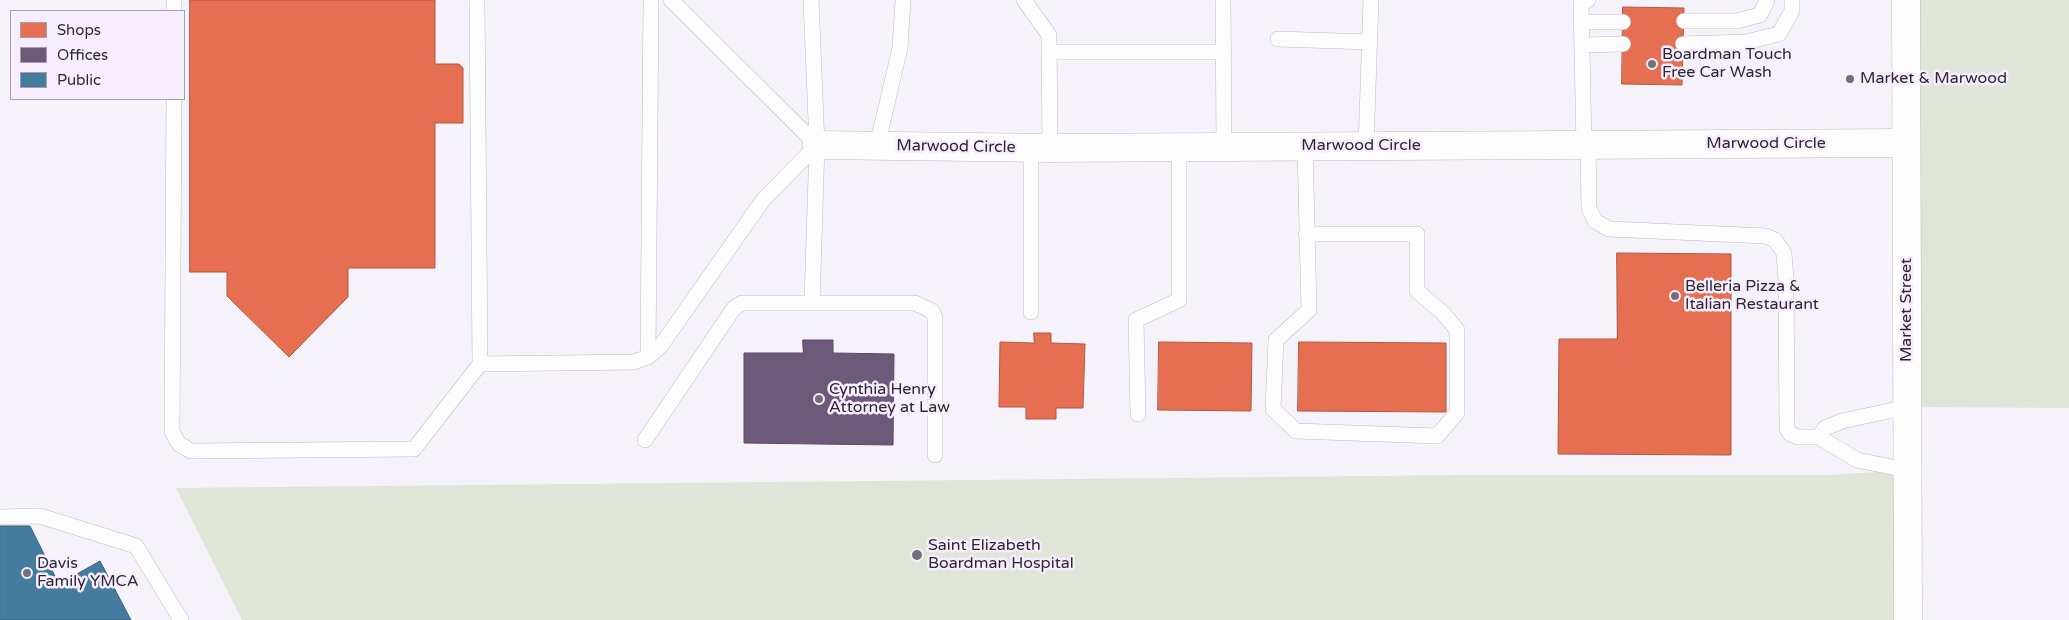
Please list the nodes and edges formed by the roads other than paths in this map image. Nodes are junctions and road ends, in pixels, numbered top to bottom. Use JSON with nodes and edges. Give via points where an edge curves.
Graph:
{"nodes":[{"id":1,"x":477,"y":0,"type":"edge"},
{"id":2,"x":651,"y":0,"type":"edge"},
{"id":3,"x":672,"y":0,"type":"edge"},
{"id":4,"x":811,"y":0,"type":"edge"},
{"id":5,"x":903,"y":0,"type":"edge"},
{"id":6,"x":1024,"y":0,"type":"edge"},
{"id":7,"x":1223,"y":0,"type":"edge"},
{"id":8,"x":1371,"y":0,"type":"edge"},
{"id":9,"x":1588,"y":0,"type":"edge"},
{"id":10,"x":1767,"y":0,"type":"edge"},
{"id":11,"x":1792,"y":0,"type":"edge"},
{"id":12,"x":1906,"y":0,"type":"edge"},
{"id":13,"x":1684,"y":21,"type":"dead end"},
{"id":14,"x":1582,"y":22,"type":"junction"},
{"id":15,"x":1623,"y":22,"type":"dead end"},
{"id":16,"x":1278,"y":39,"type":"dead end"},
{"id":17,"x":1369,"y":42,"type":"junction"},
{"id":18,"x":1622,"y":44,"type":"dead end"},
{"id":19,"x":1683,"y":44,"type":"dead end"},
{"id":20,"x":1582,"y":45,"type":"junction"},
{"id":21,"x":1049,"y":52,"type":"junction"},
{"id":22,"x":1224,"y":52,"type":"junction"},
{"id":23,"x":174,"y":100,"type":"edge"},
{"id":24,"x":1906,"y":143,"type":"junction"},
{"id":25,"x":817,"y":145,"type":"junction"},
{"id":26,"x":1586,"y":145,"type":"junction"},
{"id":27,"x":877,"y":146,"type":"junction"},
{"id":28,"x":1305,"y":146,"type":"junction"},
{"id":29,"x":1366,"y":146,"type":"junction"},
{"id":30,"x":1179,"y":147,"type":"junction"},
{"id":31,"x":1224,"y":147,"type":"junction"},
{"id":32,"x":1041,"y":148,"type":"junction"},
{"id":33,"x":1306,"y":234,"type":"junction"},
{"id":34,"x":812,"y":303,"type":"junction"},
{"id":35,"x":1031,"y":312,"type":"dead end"},
{"id":36,"x":648,"y":358,"type":"junction"},
{"id":37,"x":480,"y":364,"type":"junction"},
{"id":38,"x":1907,"y":407,"type":"junction"},
{"id":39,"x":1138,"y":414,"type":"dead end"},
{"id":40,"x":1819,"y":438,"type":"junction"},
{"id":41,"x":645,"y":440,"type":"dead end"},
{"id":42,"x":935,"y":455,"type":"dead end"},
{"id":43,"x":1907,"y":470,"type":"junction"},
{"id":44,"x":0,"y":517,"type":"edge"},
{"id":45,"x":181,"y":620,"type":"edge"},
{"id":46,"x":1908,"y":620,"type":"edge"}],
"edges":[{"from":1,"to":37,"type":"lane"},
{"from":2,"to":36,"type":"lane"},
{"from":3,"to":25,"type":"lane"},
{"from":4,"to":25,"type":"lane"},
{"from":5,"to":27,"type":"lane","via":[[900,48]]},
{"from":6,"to":21,"type":"lane","via":[[1048,35]]},
{"from":7,"to":22,"type":"lane"},
{"from":8,"to":17,"type":"lane"},
{"from":9,"to":14,"type":"lane","via":[[1581,3]]},
{"from":10,"to":13,"type":"lane","via":[[1760,14],[1737,21]]},
{"from":11,"to":19,"type":"lane","via":[[1792,11],[1779,34],[1746,42]]},
{"from":12,"to":24,"type":"street","name":"Market Street"},
{"from":14,"to":15,"type":"lane"},
{"from":14,"to":20,"type":"lane"},
{"from":16,"to":17,"type":"lane"},
{"from":17,"to":29,"type":"lane"},
{"from":18,"to":20,"type":"lane"},
{"from":20,"to":26,"type":"lane"},
{"from":21,"to":22,"type":"lane"},
{"from":21,"to":32,"type":"lane"},
{"from":22,"to":31,"type":"lane"},
{"from":23,"to":37,"type":"lane","via":[[172,432],[179,444],[190,450],[414,450]]},
{"from":24,"to":26,"type":"street","name":"Marwood Circle"},
{"from":24,"to":38,"type":"street","name":"Market Street"},
{"from":25,"to":27,"type":"street","name":"Marwood Circle"},
{"from":25,"to":34,"type":"lane"},
{"from":25,"to":36,"type":"lane","via":[[763,200],[660,347]]},
{"from":26,"to":29,"type":"street","name":"Marwood Circle"},
{"from":26,"to":40,"type":"lane","via":[[1589,208],[1595,220],[1609,229],[1766,236],[1775,240],[1784,253],[1786,280],[1787,428],[1790,434],[1798,437]]},
{"from":27,"to":32,"type":"street","name":"Marwood Circle"},
{"from":28,"to":29,"type":"street","name":"Marwood Circle"},
{"from":28,"to":31,"type":"street","name":"Marwood Circle"},
{"from":28,"to":33,"type":"lane"},
{"from":30,"to":31,"type":"street","name":"Marwood Circle"},
{"from":30,"to":32,"type":"street","name":"Marwood Circle"},
{"from":30,"to":39,"type":"lane","via":[[1179,300],[1136,320]]},
{"from":32,"to":35,"type":"lane"},
{"from":33,"to":33,"type":"lane","via":[[1309,310],[1276,340],[1273,409],[1296,431],[1437,436],[1456,413],[1457,330],[1443,312],[1416,291],[1416,234]]},
{"from":34,"to":41,"type":"lane","via":[[742,303],[734,308]]},
{"from":34,"to":42,"type":"lane","via":[[915,303],[932,312],[935,318]]},
{"from":36,"to":37,"type":"lane","via":[[634,362]]},
{"from":38,"to":40,"type":"lane","via":[[1842,421],[1825,428]]},
{"from":38,"to":43,"type":"street","name":"Market Street"},
{"from":40,"to":43,"type":"lane","via":[[1857,460]]},
{"from":43,"to":46,"type":"street","name":"Market Street"},
{"from":44,"to":45,"type":"lane","via":[[40,516],[136,546]]}]}
